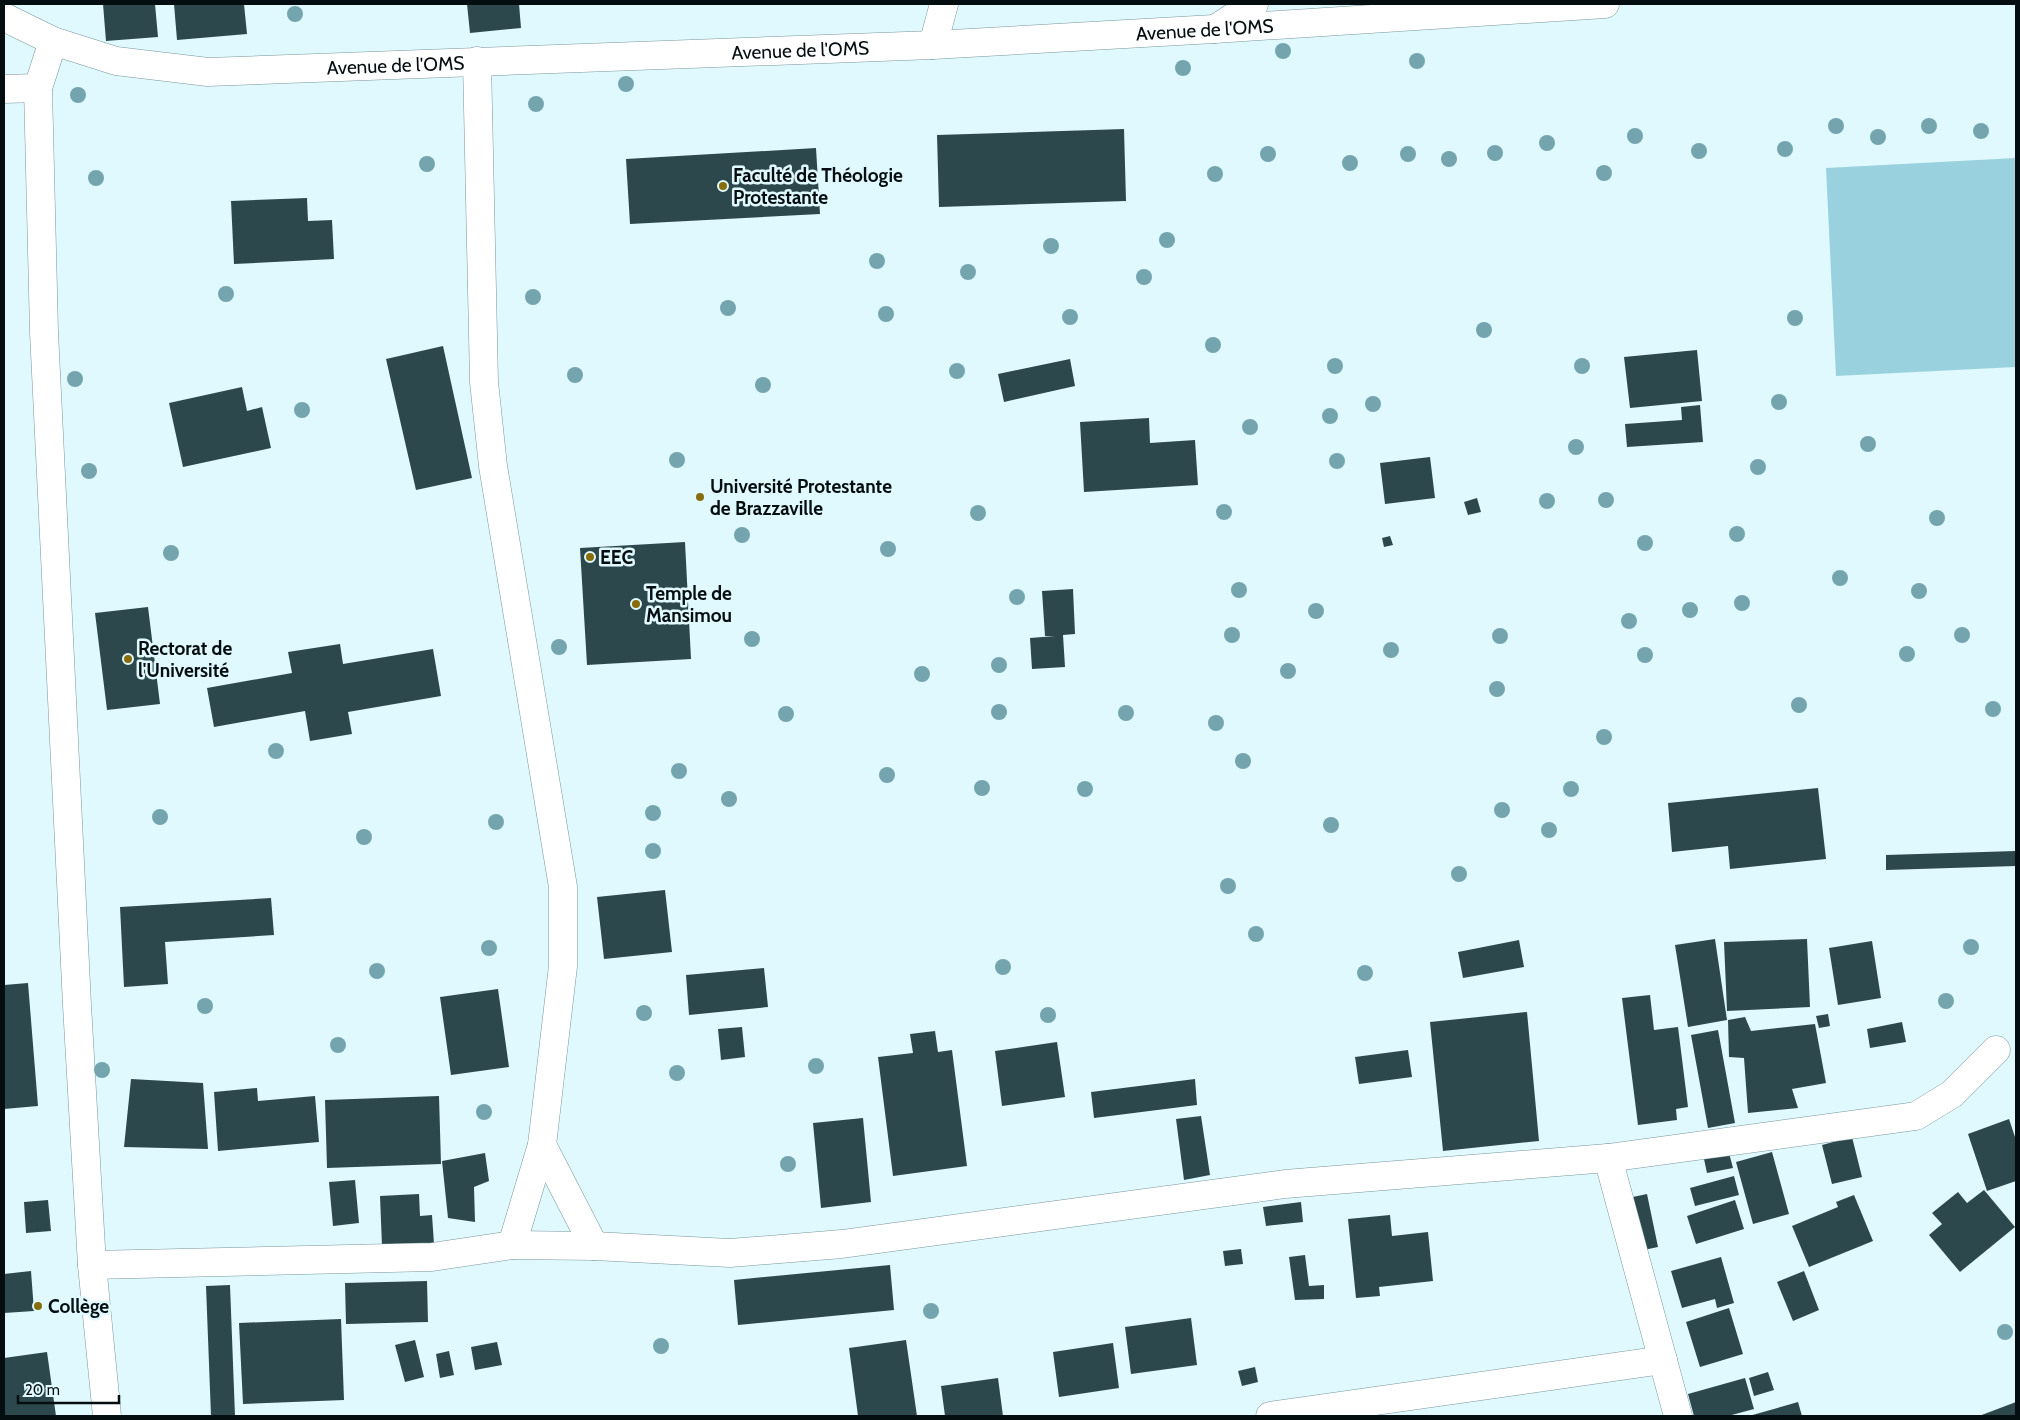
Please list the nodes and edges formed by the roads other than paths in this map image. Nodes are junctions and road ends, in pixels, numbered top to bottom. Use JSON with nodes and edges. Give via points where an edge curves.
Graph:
{"nodes":[{"id":1,"x":944,"y":4,"type":"edge"},
{"id":2,"x":1254,"y":4,"type":"edge"},
{"id":3,"x":1605,"y":4,"type":"edge"},
{"id":4,"x":4,"y":17,"type":"edge"},
{"id":5,"x":1214,"y":29,"type":"junction"},
{"id":6,"x":54,"y":41,"type":"junction"},
{"id":7,"x":933,"y":45,"type":"junction"},
{"id":8,"x":477,"y":61,"type":"junction"},
{"id":9,"x":38,"y":88,"type":"junction"},
{"id":10,"x":4,"y":89,"type":"edge"},
{"id":11,"x":1996,"y":1050,"type":"dead end"},
{"id":12,"x":542,"y":1145,"type":"junction"},
{"id":13,"x":1608,"y":1158,"type":"junction"},
{"id":14,"x":512,"y":1245,"type":"junction"},
{"id":15,"x":594,"y":1246,"type":"junction"},
{"id":16,"x":92,"y":1265,"type":"junction"},
{"id":17,"x":1663,"y":1360,"type":"junction"},
{"id":18,"x":108,"y":1416,"type":"edge"},
{"id":19,"x":1270,"y":1416,"type":"edge"},
{"id":20,"x":1678,"y":1416,"type":"edge"}],
"edges":[{"from":1,"to":7,"type":"street"},
{"from":2,"to":5,"type":"street"},
{"from":3,"to":5,"type":"street","name":"Avenue de l'OMS"},
{"from":4,"to":6,"type":"street","name":"Avenue de l'OMS"},
{"from":5,"to":7,"type":"street","name":"Avenue de l'OMS"},
{"from":6,"to":8,"type":"street","name":"Avenue de l'OMS","via":[[116,61],[208,72]]},
{"from":6,"to":9,"type":"street"},
{"from":7,"to":8,"type":"street","name":"Avenue de l'OMS"},
{"from":8,"to":12,"type":"street","via":[[484,382],[492,457],[563,887],[563,966]]},
{"from":9,"to":10,"type":"street"},
{"from":9,"to":16,"type":"street","via":[[45,352],[76,1005]]},
{"from":11,"to":13,"type":"street","via":[[1952,1094],[1916,1116]]},
{"from":12,"to":14,"type":"street"},
{"from":12,"to":15,"type":"street"},
{"from":13,"to":15,"type":"street","via":[[1284,1184],[842,1244],[730,1253]]},
{"from":13,"to":17,"type":"street"},
{"from":14,"to":15,"type":"street"},
{"from":14,"to":16,"type":"street","via":[[432,1257]]},
{"from":16,"to":18,"type":"street"},
{"from":17,"to":19,"type":"street"},
{"from":17,"to":20,"type":"street"}]}
